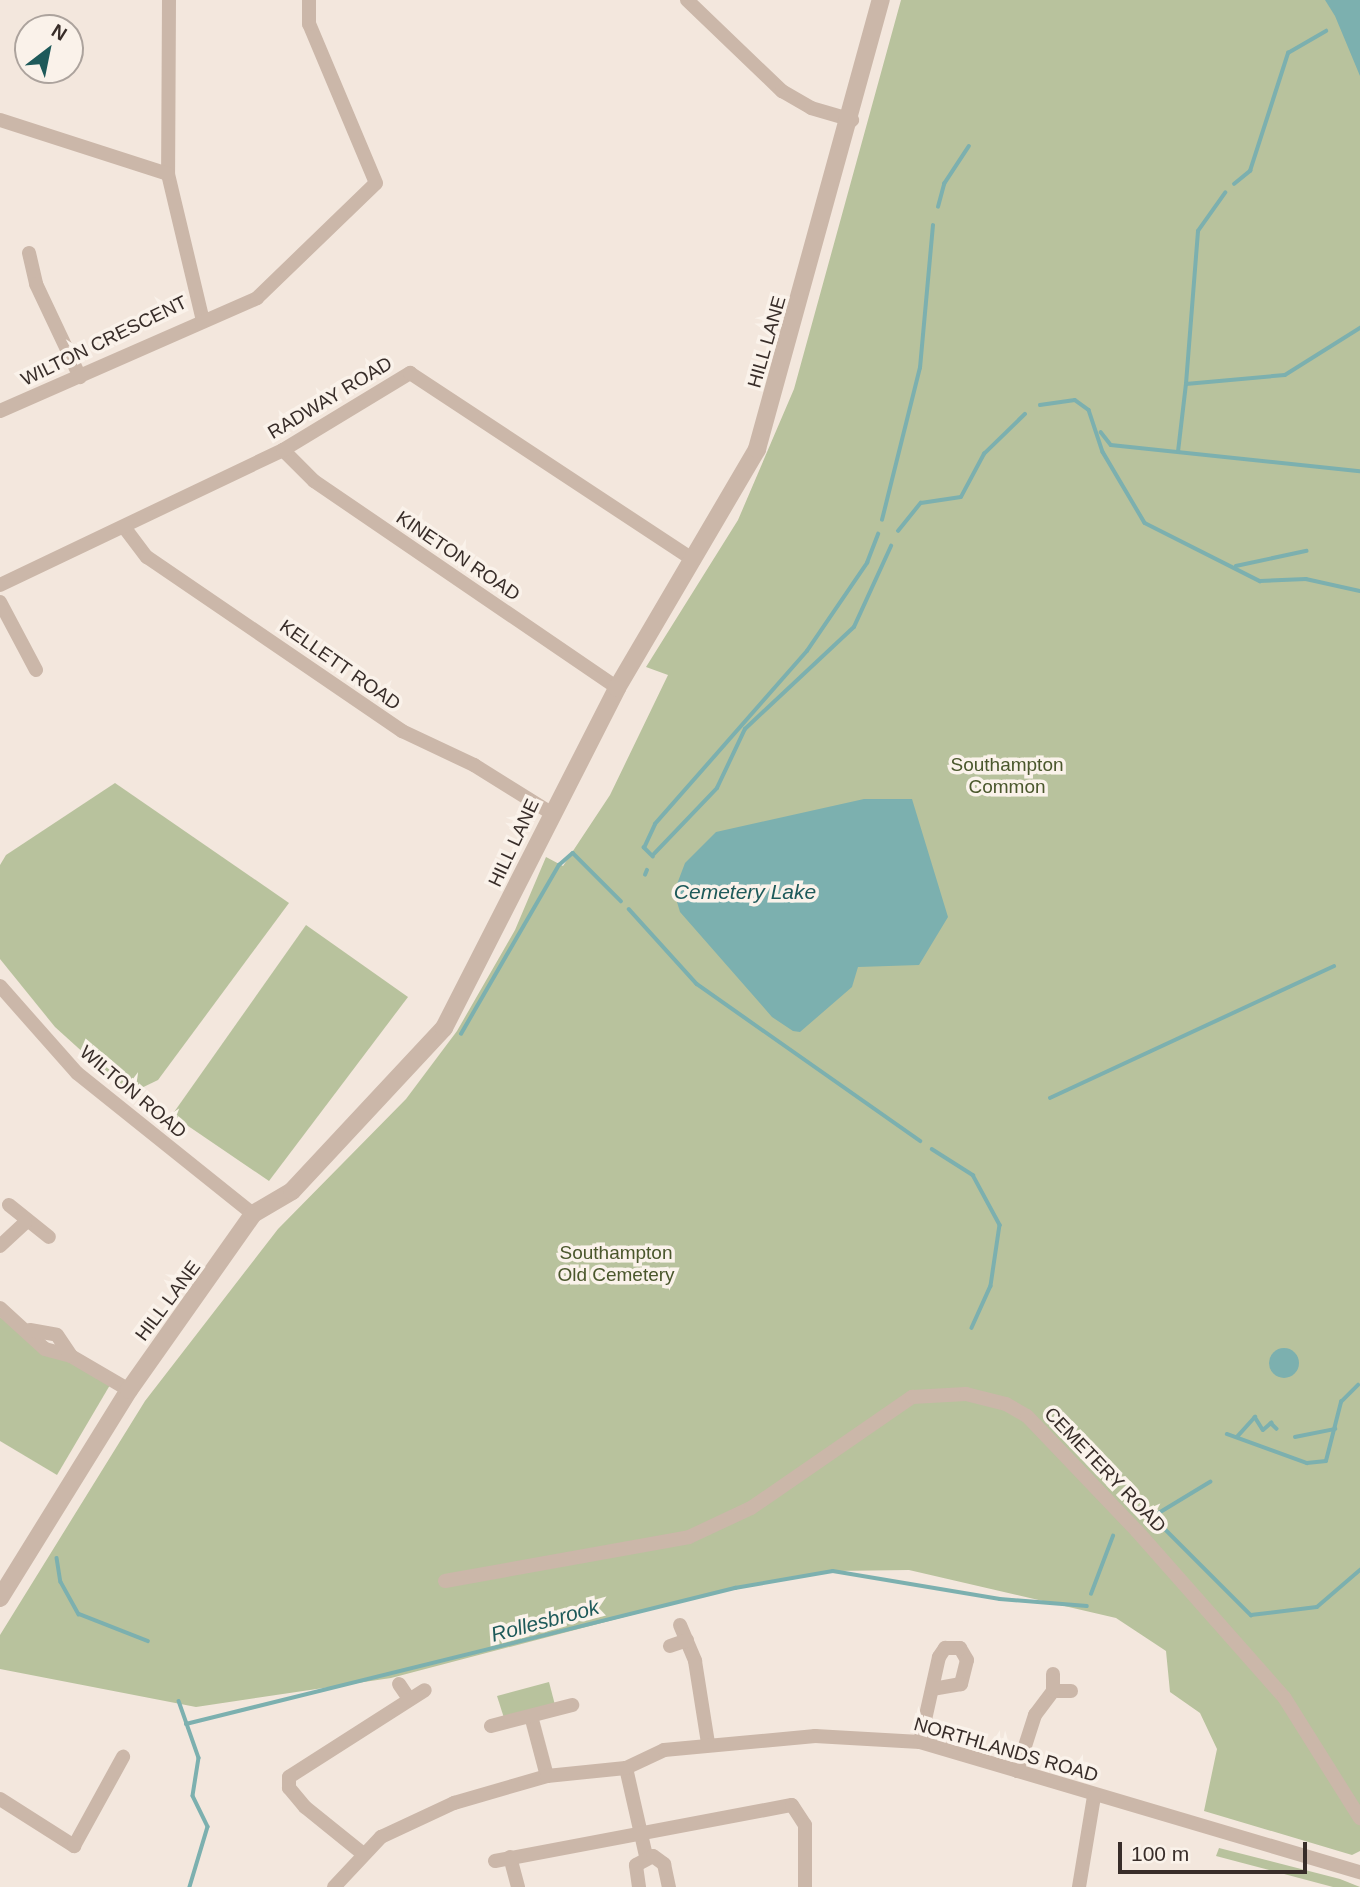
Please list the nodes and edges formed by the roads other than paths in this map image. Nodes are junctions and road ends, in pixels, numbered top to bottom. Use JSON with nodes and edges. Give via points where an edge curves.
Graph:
{"nodes":[{"id":1,"x":169,"y":0,"type":"edge"},
{"id":2,"x":309,"y":0,"type":"edge"},
{"id":3,"x":687,"y":0,"type":"edge"},
{"id":4,"x":881,"y":0,"type":"edge"},
{"id":5,"x":0,"y":120,"type":"edge"},
{"id":6,"x":852,"y":120,"type":"junction"},
{"id":7,"x":168,"y":174,"type":"junction"},
{"id":8,"x":34,"y":261,"type":"dead end"},
{"id":9,"x":202,"y":317,"type":"junction"},
{"id":10,"x":80,"y":377,"type":"junction"},
{"id":11,"x":0,"y":411,"type":"edge"},
{"id":12,"x":283,"y":450,"type":"junction"},
{"id":13,"x":124,"y":527,"type":"junction"},
{"id":14,"x":694,"y":560,"type":"junction"},
{"id":15,"x":0,"y":584,"type":"edge"},
{"id":16,"x":0,"y":602,"type":"edge"},
{"id":17,"x":36,"y":670,"type":"dead end"},
{"id":18,"x":617,"y":688,"type":"junction"},
{"id":19,"x":551,"y":813,"type":"junction"},
{"id":20,"x":0,"y":986,"type":"edge"},
{"id":21,"x":9,"y":1205,"type":"dead end"},
{"id":22,"x":253,"y":1214,"type":"junction"},
{"id":23,"x":25,"y":1223,"type":"junction"},
{"id":24,"x":49,"y":1237,"type":"dead end"},
{"id":25,"x":0,"y":1246,"type":"edge"},
{"id":26,"x":0,"y":1308,"type":"edge"},
{"id":27,"x":129,"y":1390,"type":"junction"},
{"id":28,"x":445,"y":1581,"type":"dead end"},
{"id":29,"x":0,"y":1598,"type":"edge"},
{"id":30,"x":680,"y":1625,"type":"dead end"},
{"id":31,"x":687,"y":1640,"type":"junction"},
{"id":32,"x":670,"y":1646,"type":"dead end"},
{"id":33,"x":1053,"y":1674,"type":"dead end"},
{"id":34,"x":399,"y":1684,"type":"dead end"},
{"id":35,"x":933,"y":1689,"type":"dead end"},
{"id":36,"x":425,"y":1690,"type":"dead end"},
{"id":37,"x":1054,"y":1690,"type":"junction"},
{"id":38,"x":1071,"y":1691,"type":"dead end"},
{"id":39,"x":409,"y":1699,"type":"junction"},
{"id":40,"x":572,"y":1705,"type":"dead end"},
{"id":41,"x":531,"y":1716,"type":"junction"},
{"id":42,"x":491,"y":1726,"type":"dead end"},
{"id":43,"x":920,"y":1742,"type":"junction"},
{"id":44,"x":708,"y":1743,"type":"junction"},
{"id":45,"x":123,"y":1757,"type":"dead end"},
{"id":46,"x":626,"y":1768,"type":"junction"},
{"id":47,"x":1017,"y":1771,"type":"junction"},
{"id":48,"x":547,"y":1776,"type":"junction"},
{"id":49,"x":1094,"y":1796,"type":"junction"},
{"id":50,"x":0,"y":1798,"type":"edge"},
{"id":51,"x":1360,"y":1818,"type":"edge"},
{"id":52,"x":641,"y":1833,"type":"junction"},
{"id":53,"x":362,"y":1853,"type":"junction"},
{"id":54,"x":646,"y":1856,"type":"junction"},
{"id":55,"x":510,"y":1857,"type":"junction"},
{"id":56,"x":495,"y":1861,"type":"dead end"},
{"id":57,"x":1360,"y":1872,"type":"edge"},
{"id":58,"x":334,"y":1887,"type":"edge"},
{"id":59,"x":518,"y":1887,"type":"edge"},
{"id":60,"x":639,"y":1887,"type":"edge"},
{"id":61,"x":669,"y":1887,"type":"edge"},
{"id":62,"x":805,"y":1887,"type":"edge"},
{"id":63,"x":1079,"y":1887,"type":"edge"}],
"edges":[{"from":1,"to":7,"type":"street","name":"WILTON CRESCENT"},
{"from":2,"to":9,"type":"street","via":[[309,24],[376,183],[257,298]]},
{"from":3,"to":6,"type":"street","via":[[782,91],[811,108]]},
{"from":4,"to":6,"type":"street","name":"HILL LANE"},
{"from":5,"to":7,"type":"street"},
{"from":6,"to":14,"type":"street","name":"HILL LANE","via":[[761,438]]},
{"from":7,"to":9,"type":"street","name":"WILTON CRESCENT"},
{"from":8,"to":10,"type":"street"},
{"from":9,"to":10,"type":"street","name":"WILTON CRESCENT"},
{"from":10,"to":11,"type":"street","name":"WILTON CRESCENT"},
{"from":12,"to":13,"type":"street","name":"RADWAY ROAD"},
{"from":12,"to":14,"type":"street","name":"RADWAY ROAD","via":[[399,375],[418,375]]},
{"from":12,"to":18,"type":"street","name":"KINETON ROAD","via":[[314,481]]},
{"from":13,"to":15,"type":"street","name":"RADWAY ROAD"},
{"from":13,"to":19,"type":"street","name":"KELLETT ROAD","via":[[147,557],[402,731],[474,765]]},
{"from":14,"to":18,"type":"street","name":"HILL LANE"},
{"from":16,"to":17,"type":"street"},
{"from":18,"to":19,"type":"street","name":"HILL LANE"},
{"from":19,"to":22,"type":"street","name":"HILL LANE","via":[[432,1044],[292,1191]]},
{"from":20,"to":22,"type":"street","name":"WILTON ROAD","via":[[77,1073]]},
{"from":21,"to":23,"type":"street"},
{"from":22,"to":27,"type":"street","name":"HILL LANE"},
{"from":23,"to":24,"type":"street"},
{"from":23,"to":25,"type":"street"},
{"from":26,"to":27,"type":"street","via":[[30,1330],[45,1349],[71,1356]]},
{"from":27,"to":29,"type":"street","name":"HILL LANE"},
{"from":28,"to":51,"type":"street","name":"CEMETERY ROAD","via":[[498,1567],[689,1537],[751,1508],[912,1397],[966,1394],[1006,1404],[1027,1416],[1138,1531],[1284,1697]]},
{"from":30,"to":31,"type":"street"},
{"from":31,"to":32,"type":"street"},
{"from":31,"to":44,"type":"street"},
{"from":33,"to":37,"type":"street"},
{"from":34,"to":39,"type":"street"},
{"from":35,"to":43,"type":"street"},
{"from":36,"to":39,"type":"street"},
{"from":37,"to":38,"type":"street"},
{"from":37,"to":47,"type":"street","via":[[1035,1715]]},
{"from":39,"to":53,"type":"street","via":[[289,1777],[289,1788],[305,1807]]},
{"from":40,"to":41,"type":"street"},
{"from":41,"to":42,"type":"street"},
{"from":41,"to":48,"type":"street"},
{"from":43,"to":44,"type":"street","name":"NORTHLANDS ROAD","via":[[815,1735]]},
{"from":43,"to":47,"type":"street","name":"NORTHLANDS ROAD"},
{"from":44,"to":46,"type":"street","name":"NORTHLANDS ROAD","via":[[650,1753]]},
{"from":45,"to":50,"type":"street","via":[[74,1846]]},
{"from":46,"to":48,"type":"street","name":"NORTHLANDS ROAD"},
{"from":46,"to":52,"type":"street"},
{"from":47,"to":49,"type":"street","name":"NORTHLANDS ROAD"},
{"from":48,"to":53,"type":"street","name":"NORTHLANDS ROAD","via":[[412,1820]]},
{"from":49,"to":57,"type":"street","name":"NORTHLANDS ROAD"},
{"from":49,"to":63,"type":"street"},
{"from":52,"to":54,"type":"street"},
{"from":52,"to":55,"type":"street"},
{"from":52,"to":62,"type":"street","via":[[792,1805],[805,1825]]},
{"from":53,"to":58,"type":"street","name":"NORTHLANDS ROAD"},
{"from":54,"to":60,"type":"street","via":[[636,1865]]},
{"from":54,"to":61,"type":"street","via":[[664,1864]]},
{"from":55,"to":56,"type":"street"},
{"from":55,"to":59,"type":"street"}]}
